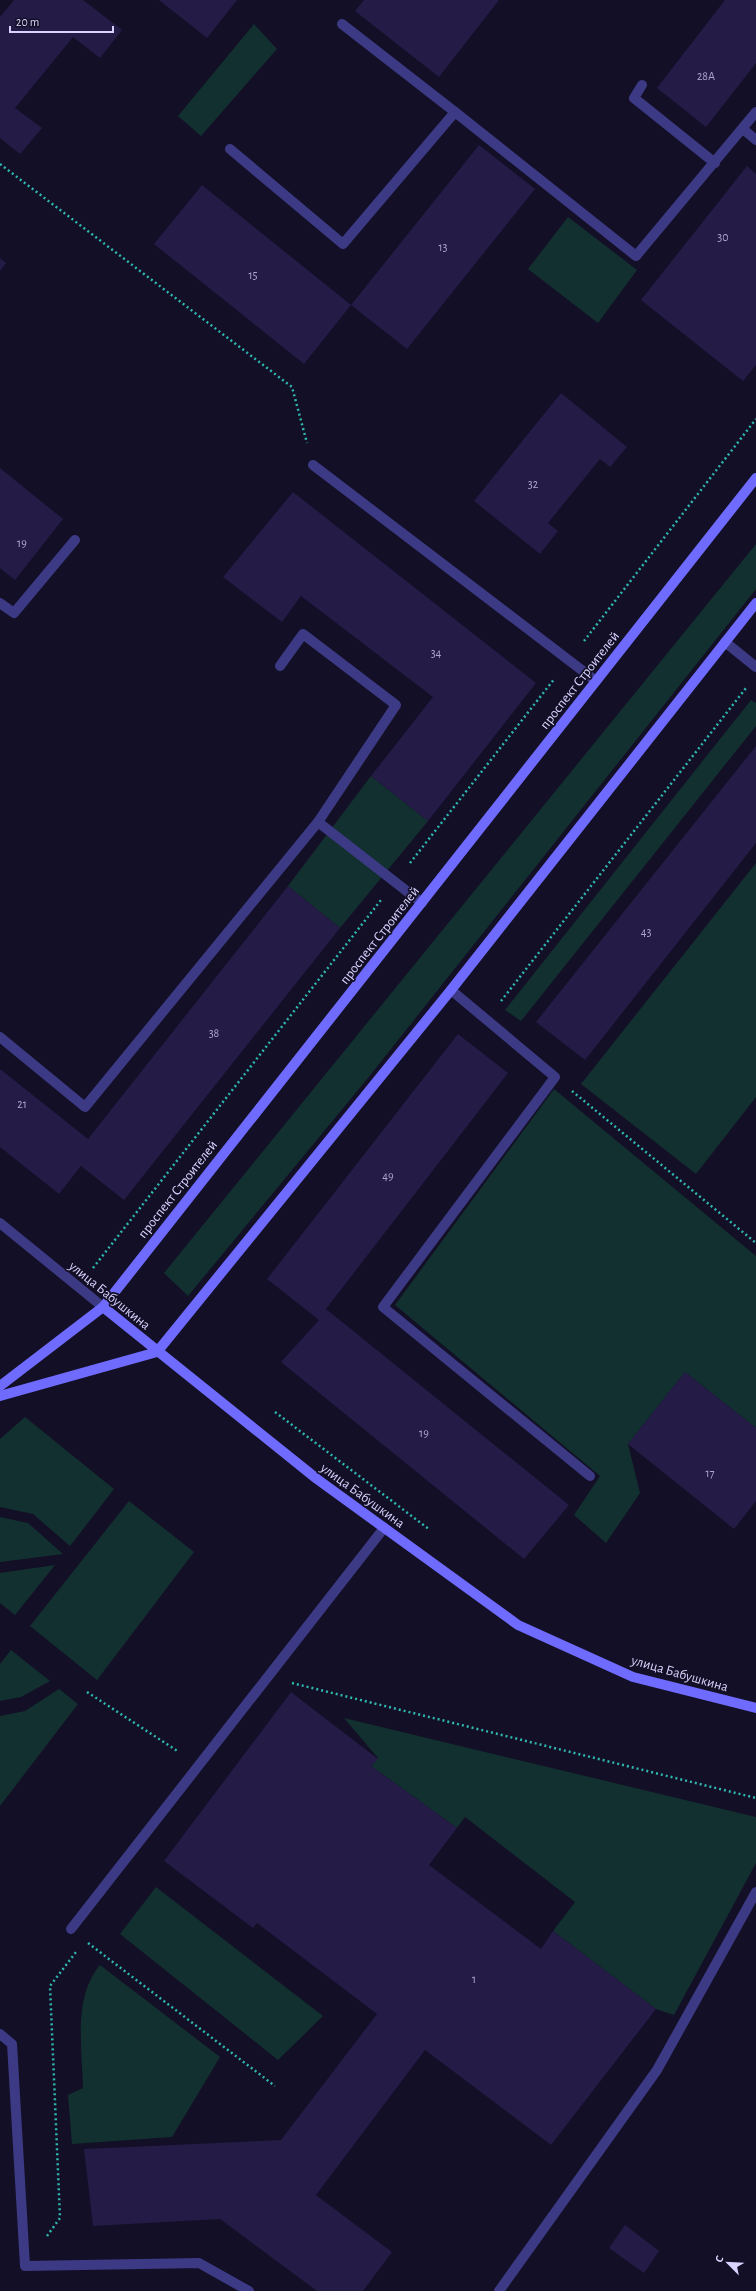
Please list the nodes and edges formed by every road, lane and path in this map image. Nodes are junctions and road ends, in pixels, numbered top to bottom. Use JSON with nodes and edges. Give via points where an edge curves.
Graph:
{"nodes":[{"id":1,"x":342,"y":24,"type":"dead end"},
{"id":2,"x":642,"y":85,"type":"dead end"},
{"id":3,"x":455,"y":112,"type":"junction"},
{"id":4,"x":756,"y":112,"type":"edge"},
{"id":5,"x":743,"y":129,"type":"junction"},
{"id":6,"x":756,"y":140,"type":"edge"},
{"id":7,"x":230,"y":149,"type":"dead end"},
{"id":8,"x":715,"y":162,"type":"junction"},
{"id":9,"x":0,"y":164,"type":"edge"},
{"id":10,"x":313,"y":465,"type":"joint"},
{"id":11,"x":756,"y":478,"type":"edge"},
{"id":12,"x":75,"y":540,"type":"dead end"},
{"id":13,"x":0,"y":603,"type":"edge"},
{"id":14,"x":756,"y":603,"type":"edge"},
{"id":15,"x":725,"y":642,"type":"junction"},
{"id":16,"x":280,"y":666,"type":"dead end"},
{"id":17,"x":756,"y":667,"type":"edge"},
{"id":18,"x":596,"y":681,"type":"junction"},
{"id":19,"x":751,"y":681,"type":"dead end"},
{"id":20,"x":318,"y":822,"type":"junction"},
{"id":21,"x":422,"y":903,"type":"junction"},
{"id":22,"x":451,"y":990,"type":"junction"},
{"id":23,"x":487,"y":1020,"type":"junction"},
{"id":24,"x":0,"y":1037,"type":"edge"},
{"id":25,"x":555,"y":1077,"type":"junction"},
{"id":26,"x":0,"y":1223,"type":"edge"},
{"id":27,"x":756,"y":1243,"type":"edge"},
{"id":28,"x":102,"y":1306,"type":"junction"},
{"id":29,"x":157,"y":1352,"type":"junction"},
{"id":30,"x":0,"y":1386,"type":"edge"},
{"id":31,"x":0,"y":1396,"type":"edge"},
{"id":32,"x":274,"y":1411,"type":"dead end"},
{"id":33,"x":590,"y":1476,"type":"dead end"},
{"id":34,"x":384,"y":1528,"type":"junction"},
{"id":35,"x":432,"y":1531,"type":"dead end"},
{"id":36,"x":291,"y":1683,"type":"dead end"},
{"id":37,"x":87,"y":1692,"type":"dead end"},
{"id":38,"x":756,"y":1708,"type":"edge"},
{"id":39,"x":199,"y":1765,"type":"junction"},
{"id":40,"x":756,"y":1798,"type":"edge"},
{"id":41,"x":756,"y":1892,"type":"edge"},
{"id":42,"x":71,"y":1929,"type":"dead end"},
{"id":43,"x":85,"y":1940,"type":"dead end"},
{"id":44,"x":81,"y":1946,"type":"dead end"},
{"id":45,"x":0,"y":2034,"type":"edge"},
{"id":46,"x":275,"y":2086,"type":"dead end"},
{"id":47,"x":25,"y":2266,"type":"junction"},
{"id":48,"x":249,"y":2291,"type":"edge"},
{"id":49,"x":499,"y":2291,"type":"edge"}],
"edges":[{"from":1,"to":3,"type":"street"},
{"from":2,"to":8,"type":"street","via":[[634,98]]},
{"from":3,"to":7,"type":"street","via":[[343,244]]},
{"from":3,"to":8,"type":"street","via":[[636,256]]},
{"from":4,"to":5,"type":"street"},
{"from":5,"to":6,"type":"street"},
{"from":5,"to":8,"type":"street"},
{"from":9,"to":10,"type":"path","via":[[292,386]]},
{"from":10,"to":18,"type":"street"},
{"from":11,"to":18,"type":"main road","name":"проспект Строителей"},
{"from":12,"to":13,"type":"street","via":[[14,613]]},
{"from":14,"to":15,"type":"main road"},
{"from":15,"to":17,"type":"street"},
{"from":15,"to":22,"type":"main road"},
{"from":16,"to":20,"type":"street","via":[[303,634],[396,705]]},
{"from":18,"to":21,"type":"main road","name":"проспект Строителей"},
{"from":19,"to":23,"type":"path"},
{"from":20,"to":21,"type":"street"},
{"from":20,"to":24,"type":"street","via":[[85,1107]]},
{"from":21,"to":28,"type":"main road","name":"проспект Строителей"},
{"from":22,"to":23,"type":"street"},
{"from":22,"to":29,"type":"main road"},
{"from":23,"to":25,"type":"street"},
{"from":25,"to":27,"type":"path"},
{"from":25,"to":33,"type":"street","via":[[383,1307]]},
{"from":26,"to":28,"type":"street","name":"улица Бабушкина"},
{"from":28,"to":29,"type":"main road","name":"улица Бабушкина"},
{"from":28,"to":30,"type":"main road","name":"проспект Строителей"},
{"from":29,"to":31,"type":"main road"},
{"from":29,"to":34,"type":"main road","name":"улица Бабушкина","via":[[317,1479]]},
{"from":32,"to":35,"type":"path"},
{"from":34,"to":38,"type":"main road","name":"улица Бабушкина","via":[[518,1625],[633,1677]]},
{"from":34,"to":39,"type":"street"},
{"from":36,"to":40,"type":"path"},
{"from":37,"to":39,"type":"path"},
{"from":39,"to":42,"type":"street"},
{"from":41,"to":49,"type":"street","via":[[657,2070]]},
{"from":43,"to":46,"type":"path"},
{"from":44,"to":47,"type":"path","via":[[50,1986],[60,2218]]},
{"from":45,"to":47,"type":"street","via":[[12,2044]]},
{"from":47,"to":48,"type":"street","via":[[199,2263]]}]}
